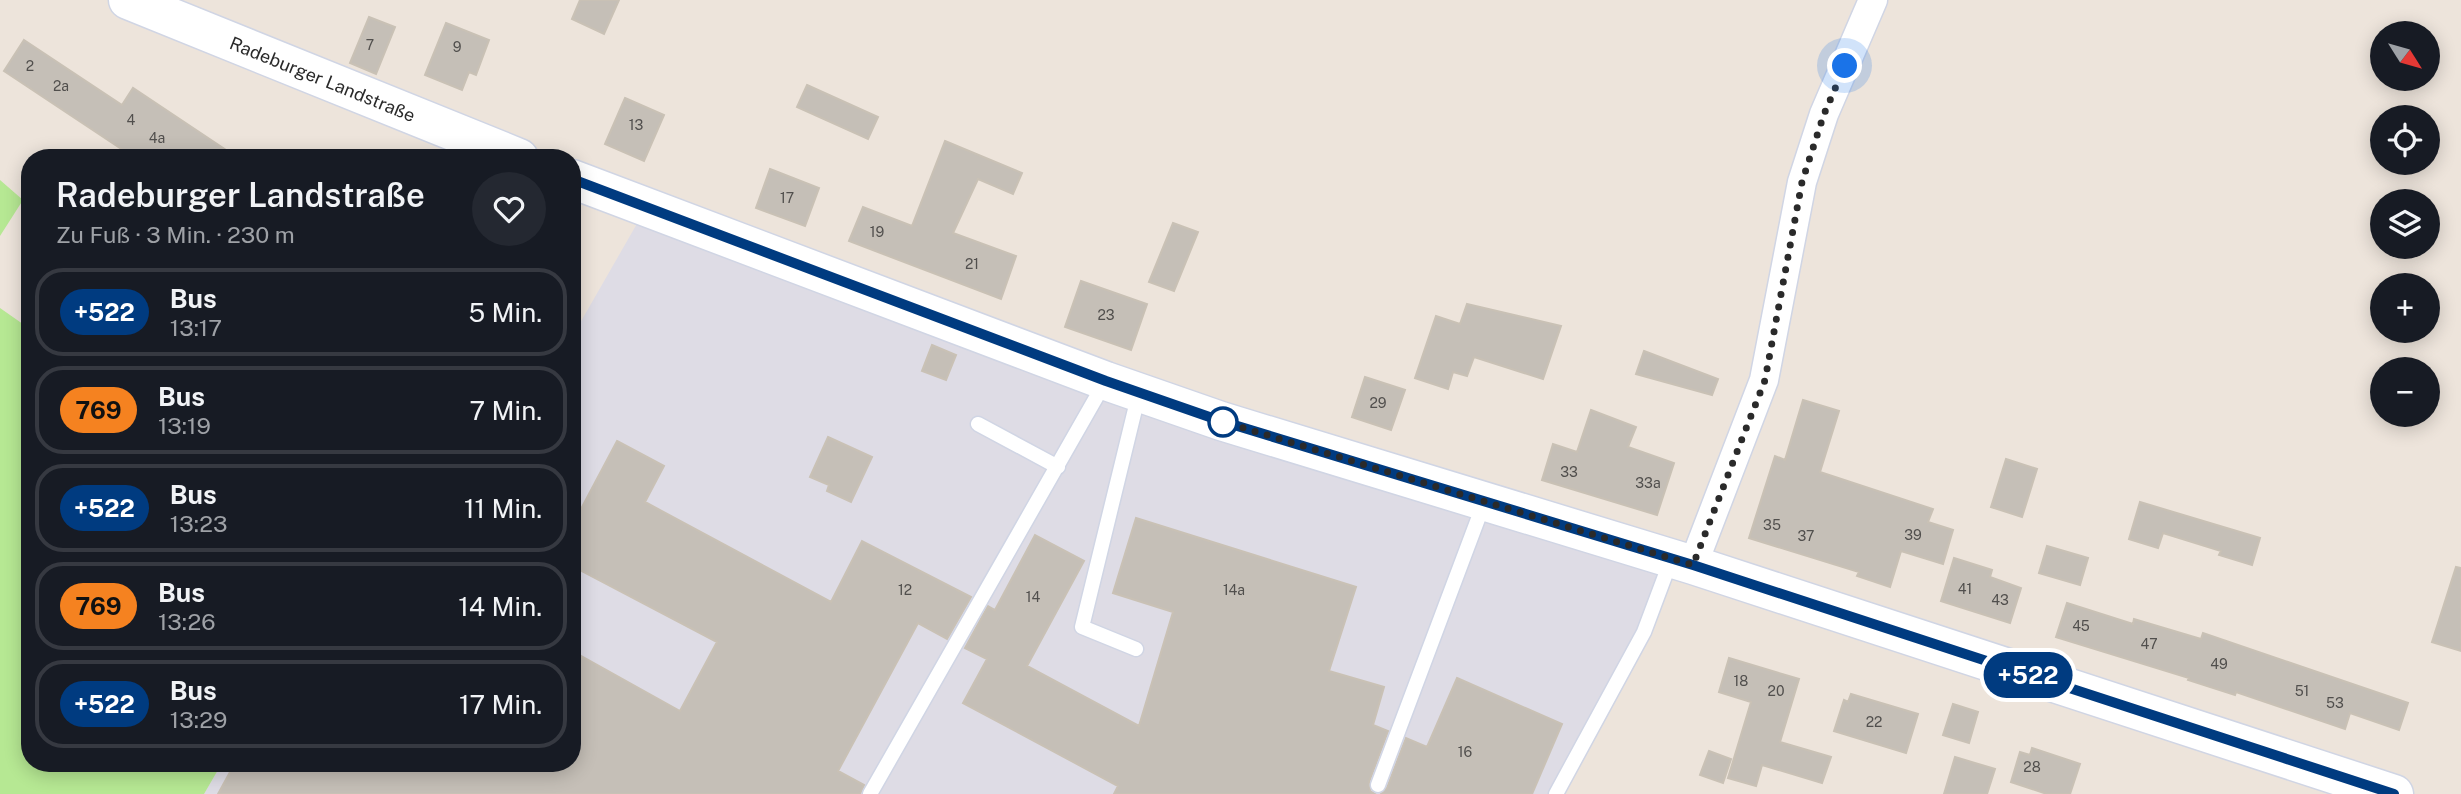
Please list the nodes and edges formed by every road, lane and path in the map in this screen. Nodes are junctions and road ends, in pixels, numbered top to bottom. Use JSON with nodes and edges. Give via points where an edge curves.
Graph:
{"nodes":[{"id":1,"x":128,"y":0,"type":"edge"},
{"id":2,"x":1873,"y":0,"type":"edge"},
{"id":3,"x":497,"y":149,"type":"edge"},
{"id":4,"x":581,"y":182,"type":"edge"},
{"id":5,"x":1123,"y":386,"type":"junction"},
{"id":6,"x":978,"y":424,"type":"dead end"},
{"id":7,"x":1058,"y":467,"type":"junction"},
{"id":8,"x":1485,"y":502,"type":"junction"},
{"id":9,"x":1682,"y":562,"type":"junction"},
{"id":10,"x":1136,"y":649,"type":"dead end"},
{"id":11,"x":1378,"y":785,"type":"dead end"},
{"id":12,"x":870,"y":794,"type":"edge"},
{"id":13,"x":1556,"y":794,"type":"edge"},
{"id":14,"x":2394,"y":794,"type":"edge"}],
"edges":[{"from":1,"to":3,"type":"street","name":"Radeburger Landstraße"},
{"from":2,"to":9,"type":"street","via":[[1824,114],[1802,182],[1765,380]]},
{"from":4,"to":5,"type":"street"},
{"from":5,"to":7,"type":"lane"},
{"from":5,"to":8,"type":"street"},
{"from":5,"to":10,"type":"lane","via":[[1082,627]]},
{"from":6,"to":7,"type":"lane"},
{"from":7,"to":12,"type":"lane"},
{"from":8,"to":9,"type":"street"},
{"from":8,"to":11,"type":"lane"},
{"from":9,"to":13,"type":"lane"},
{"from":9,"to":14,"type":"street"}]}
